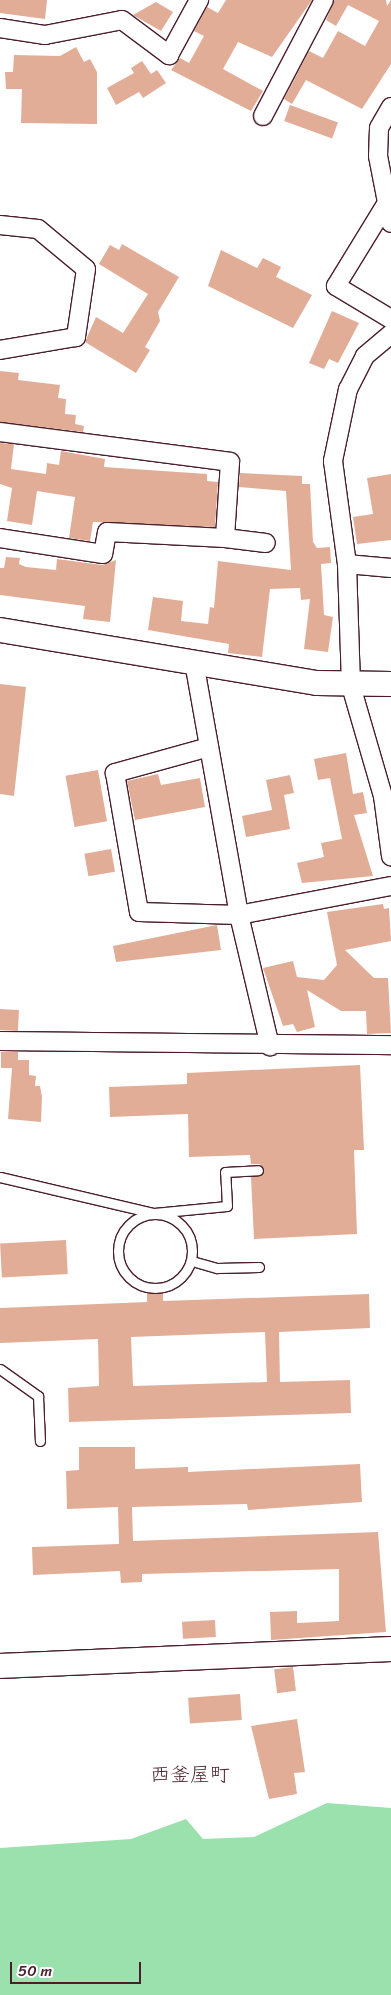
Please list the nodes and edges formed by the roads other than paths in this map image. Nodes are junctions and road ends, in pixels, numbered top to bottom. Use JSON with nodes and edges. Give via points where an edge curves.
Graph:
{"nodes":[{"id":1,"x":199,"y":0,"type":"edge"},
{"id":2,"x":324,"y":0,"type":"edge"},
{"id":3,"x":0,"y":28,"type":"edge"},
{"id":4,"x":391,"y":107,"type":"edge"},
{"id":5,"x":262,"y":116,"type":"dead end"},
{"id":6,"x":385,"y":206,"type":"junction"},
{"id":7,"x":391,"y":222,"type":"edge"},
{"id":8,"x":0,"y":225,"type":"edge"},
{"id":9,"x":391,"y":320,"type":"edge"},
{"id":10,"x":391,"y":334,"type":"edge"},
{"id":11,"x":0,"y":350,"type":"edge"},
{"id":12,"x":0,"y":432,"type":"edge"},
{"id":13,"x":0,"y":538,"type":"edge"},
{"id":14,"x":225,"y":538,"type":"junction"},
{"id":15,"x":266,"y":543,"type":"dead end"},
{"id":16,"x":346,"y":564,"type":"junction"},
{"id":17,"x":391,"y":568,"type":"edge"},
{"id":18,"x":0,"y":630,"type":"edge"},
{"id":19,"x":194,"y":662,"type":"junction"},
{"id":20,"x":391,"y":684,"type":"edge"},
{"id":21,"x":352,"y":686,"type":"junction"},
{"id":22,"x":210,"y":747,"type":"junction"},
{"id":23,"x":387,"y":795,"type":"edge"},
{"id":24,"x":391,"y":856,"type":"edge"},
{"id":25,"x":391,"y":886,"type":"edge"},
{"id":26,"x":239,"y":915,"type":"junction"},
{"id":27,"x":0,"y":1041,"type":"edge"},
{"id":28,"x":391,"y":1045,"type":"edge"},
{"id":29,"x":270,"y":1046,"type":"junction"},
{"id":30,"x":258,"y":1170,"type":"dead end"},
{"id":31,"x":0,"y":1177,"type":"edge"},
{"id":32,"x":154,"y":1213,"type":"junction"},
{"id":33,"x":192,"y":1260,"type":"junction"},
{"id":34,"x":259,"y":1267,"type":"dead end"},
{"id":35,"x":0,"y":1368,"type":"edge"},
{"id":36,"x":40,"y":1441,"type":"dead end"},
{"id":37,"x":391,"y":1649,"type":"edge"},
{"id":38,"x":0,"y":1666,"type":"edge"}],
"edges":[{"from":1,"to":3,"type":"street","via":[[169,55],[122,20],[45,35]]},
{"from":2,"to":5,"type":"street"},
{"from":4,"to":6,"type":"street","via":[[379,128],[378,156]]},
{"from":6,"to":7,"type":"street"},
{"from":6,"to":9,"type":"street","via":[[336,286]]},
{"from":8,"to":11,"type":"street","via":[[38,230],[86,269],[76,337]]},
{"from":10,"to":16,"type":"street","via":[[365,356],[348,389],[333,461]]},
{"from":12,"to":14,"type":"street","via":[[230,462]]},
{"from":13,"to":14,"type":"street","via":[[103,554],[107,532]]},
{"from":14,"to":15,"type":"street"},
{"from":16,"to":17,"type":"street"},
{"from":16,"to":21,"type":"street"},
{"from":18,"to":19,"type":"street"},
{"from":19,"to":21,"type":"street"},
{"from":19,"to":22,"type":"street"},
{"from":20,"to":21,"type":"street"},
{"from":21,"to":23,"type":"street"},
{"from":22,"to":26,"type":"street"},
{"from":22,"to":26,"type":"street","via":[[115,772],[138,912]]},
{"from":23,"to":24,"type":"street"},
{"from":25,"to":26,"type":"street"},
{"from":26,"to":29,"type":"street"},
{"from":27,"to":29,"type":"street"},
{"from":28,"to":29,"type":"street"},
{"from":30,"to":32,"type":"lane","via":[[225,1172],[227,1206]]},
{"from":31,"to":32,"type":"lane"},
{"from":32,"to":33,"type":"lane","via":[[176,1220],[185,1228],[190,1238]]},
{"from":32,"to":33,"type":"lane","via":[[131,1222],[122,1232],[118,1244],[122,1269],[136,1282],[154,1288],[178,1281]]},
{"from":33,"to":34,"type":"lane","via":[[217,1268]]},
{"from":35,"to":36,"type":"lane","via":[[38,1396]]},
{"from":37,"to":38,"type":"street"}]}
